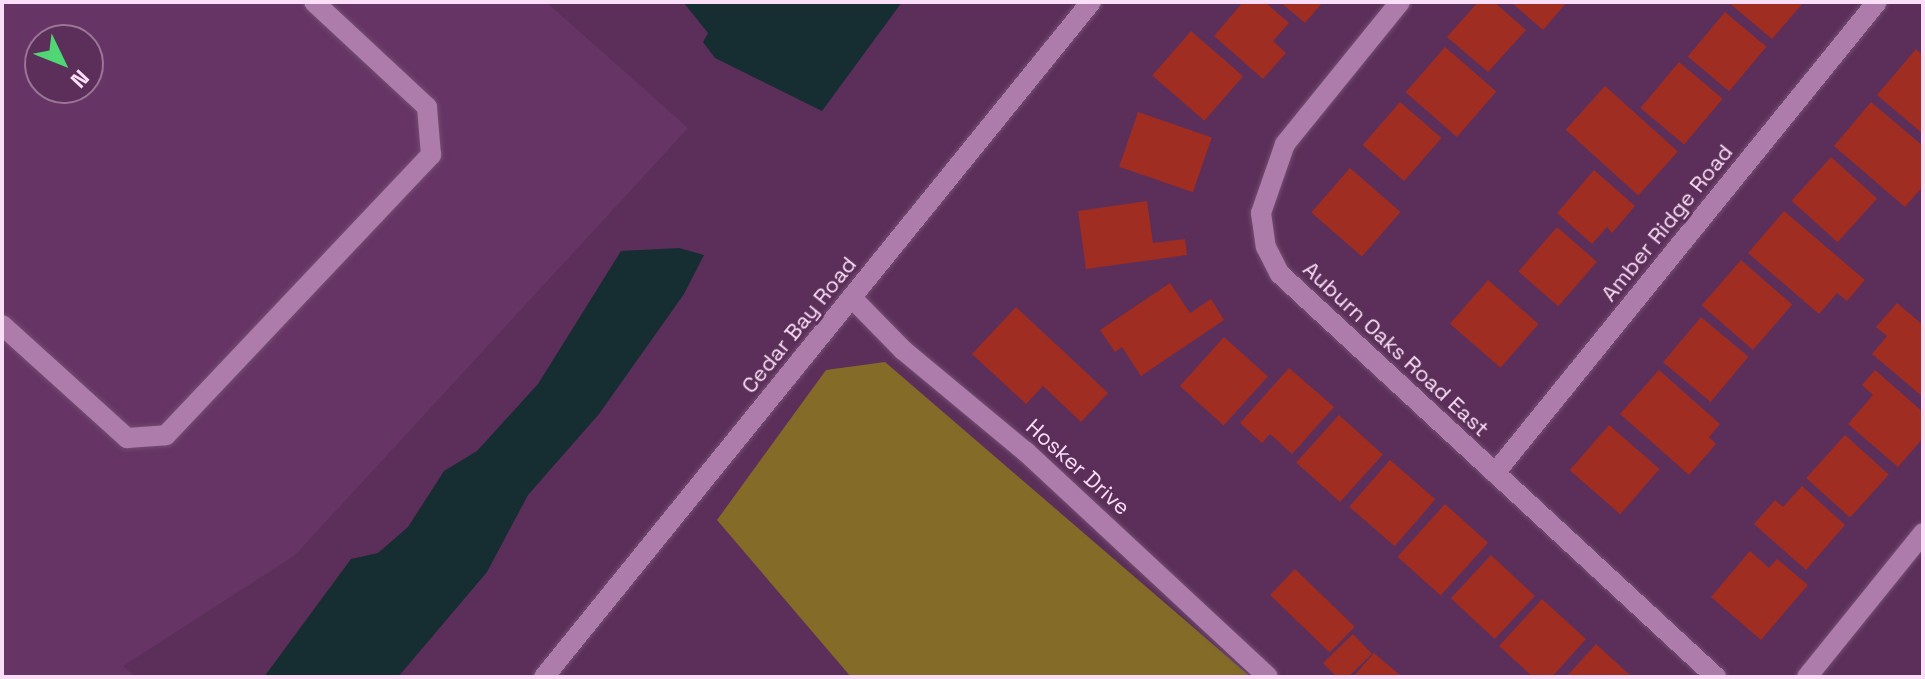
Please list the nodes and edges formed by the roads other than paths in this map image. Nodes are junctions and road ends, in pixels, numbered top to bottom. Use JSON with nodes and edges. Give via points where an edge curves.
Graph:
{"nodes":[{"id":1,"x":314,"y":2,"type":"edge"},
{"id":2,"x":1091,"y":2,"type":"edge"},
{"id":3,"x":1400,"y":2,"type":"edge"},
{"id":4,"x":1877,"y":2,"type":"edge"},
{"id":5,"x":852,"y":298,"type":"junction"},
{"id":6,"x":2,"y":325,"type":"edge"},
{"id":7,"x":1495,"y":473,"type":"junction"},
{"id":8,"x":1923,"y":533,"type":"edge"},
{"id":9,"x":544,"y":677,"type":"edge"},
{"id":10,"x":1268,"y":677,"type":"edge"},
{"id":11,"x":1716,"y":677,"type":"edge"},
{"id":12,"x":1807,"y":677,"type":"edge"}],
"edges":[{"from":1,"to":6,"type":"street","via":[[427,107],[431,155],[166,435],[127,438]]},
{"from":2,"to":5,"type":"street","name":"Cedar Bay Road"},
{"from":3,"to":7,"type":"street","name":"Auburn Oaks Road East","via":[[1285,144],[1261,213],[1266,247],[1280,274]]},
{"from":4,"to":7,"type":"street","name":"Amber Ridge Road"},
{"from":5,"to":9,"type":"street","name":"Cedar Bay Road"},
{"from":5,"to":10,"type":"street","name":"Hosker Drive","via":[[903,350],[1037,462]]},
{"from":7,"to":11,"type":"street","name":"Auburn Oaks Road East"},
{"from":8,"to":12,"type":"street"}]}
